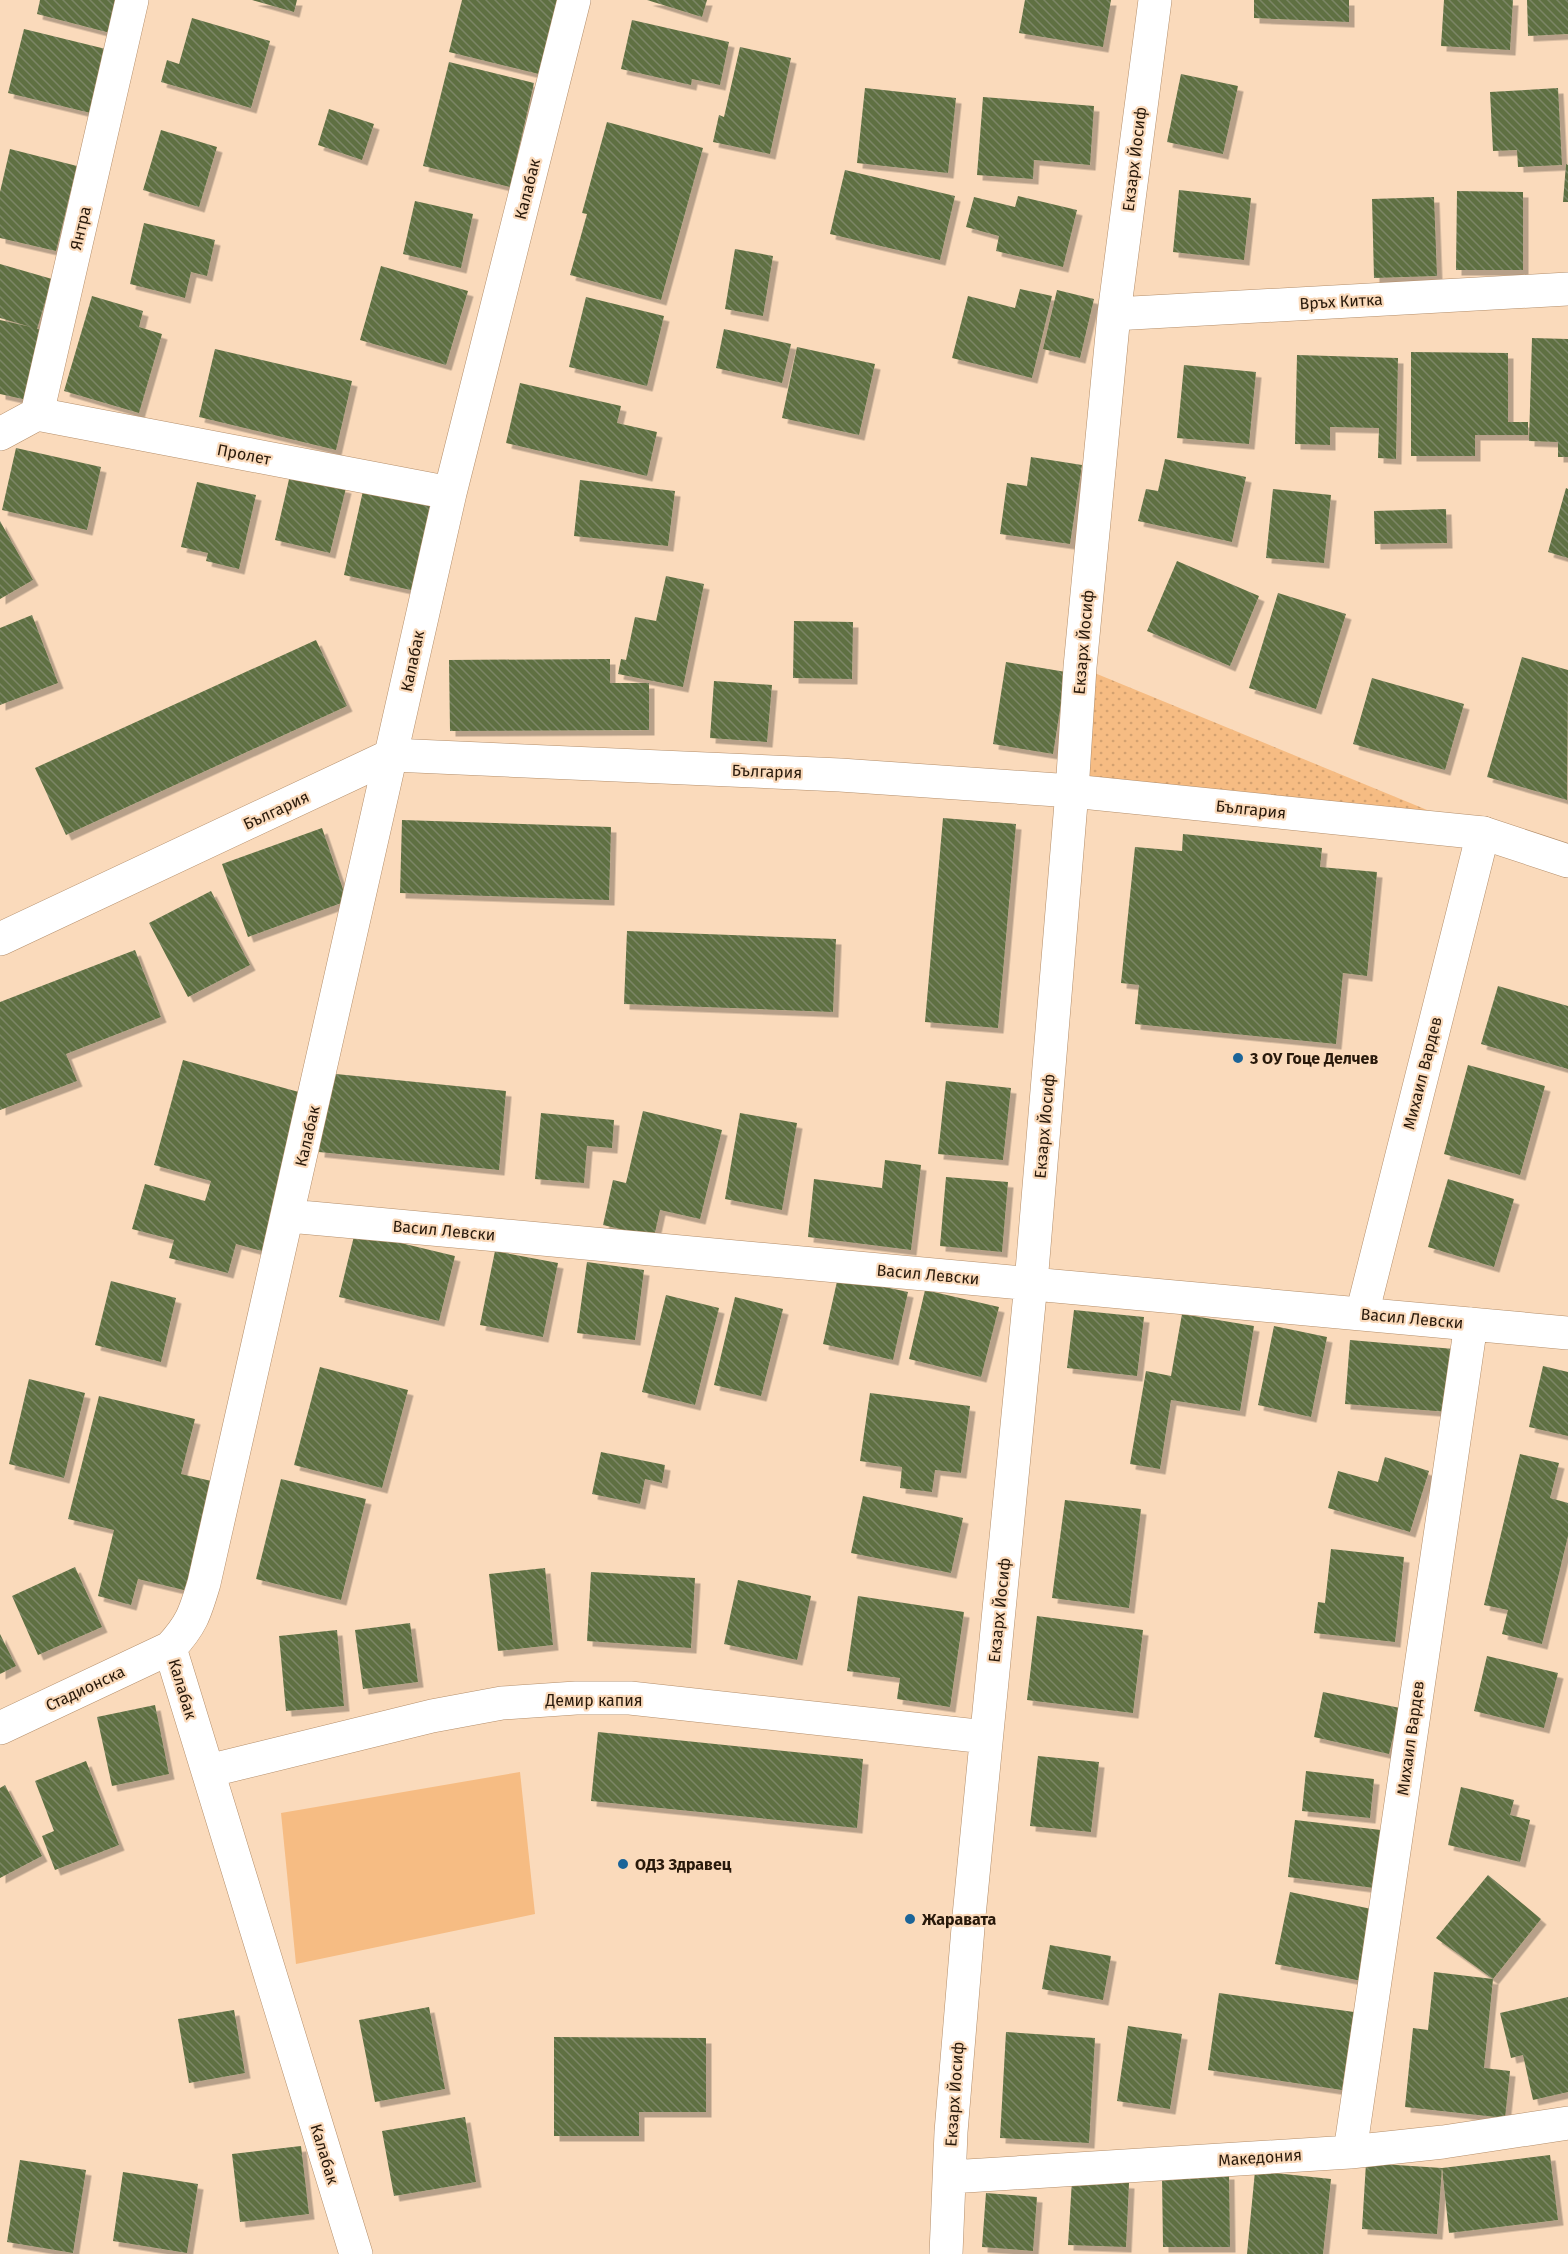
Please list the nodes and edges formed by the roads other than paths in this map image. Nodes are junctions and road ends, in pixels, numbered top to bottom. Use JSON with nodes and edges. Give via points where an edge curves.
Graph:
{"nodes":[{"id":1,"x":132,"y":0,"type":"edge"},
{"id":2,"x":574,"y":0,"type":"edge"},
{"id":3,"x":1155,"y":0,"type":"edge"},
{"id":4,"x":1568,"y":289,"type":"edge"},
{"id":5,"x":1114,"y":314,"type":"junction"},
{"id":6,"x":37,"y":414,"type":"junction"},
{"id":7,"x":0,"y":435,"type":"edge"},
{"id":8,"x":450,"y":493,"type":"junction"},
{"id":9,"x":392,"y":755,"type":"junction"},
{"id":10,"x":1072,"y":791,"type":"junction"},
{"id":11,"x":1483,"y":833,"type":"junction"},
{"id":12,"x":1568,"y":861,"type":"edge"},
{"id":13,"x":0,"y":939,"type":"edge"},
{"id":14,"x":289,"y":1216,"type":"junction"},
{"id":15,"x":1031,"y":1283,"type":"junction"},
{"id":16,"x":1362,"y":1314,"type":"junction"},
{"id":17,"x":1471,"y":1324,"type":"junction"},
{"id":18,"x":1568,"y":1333,"type":"edge"},
{"id":19,"x":170,"y":1648,"type":"junction"},
{"id":20,"x":0,"y":1728,"type":"edge"},
{"id":21,"x":986,"y":1737,"type":"junction"},
{"id":22,"x":208,"y":1771,"type":"junction"},
{"id":23,"x":1568,"y":2123,"type":"edge"},
{"id":24,"x":1350,"y":2152,"type":"junction"},
{"id":25,"x":950,"y":2177,"type":"junction"},
{"id":26,"x":356,"y":2254,"type":"edge"},
{"id":27,"x":946,"y":2254,"type":"edge"}],
"edges":[{"from":1,"to":6,"type":"street","name":"Янтра"},
{"from":2,"to":8,"type":"street","name":"Калабак"},
{"from":3,"to":5,"type":"street","name":"Екзарх Йосиф"},
{"from":4,"to":5,"type":"street","name":"Връх Китка"},
{"from":5,"to":10,"type":"street","name":"Екзарх Йосиф"},
{"from":6,"to":7,"type":"street"},
{"from":6,"to":8,"type":"street","name":"Пролет"},
{"from":8,"to":9,"type":"street","name":"Калабак"},
{"from":9,"to":10,"type":"street","name":"България","via":[[840,775]]},
{"from":9,"to":13,"type":"street","name":"България"},
{"from":9,"to":14,"type":"street","name":"Калабак"},
{"from":10,"to":11,"type":"street","name":"България"},
{"from":10,"to":15,"type":"street","name":"Екзарх Йосиф"},
{"from":11,"to":12,"type":"street","name":"България"},
{"from":11,"to":16,"type":"street","name":"Михаил Вардев"},
{"from":14,"to":15,"type":"street","name":"Васил Левски"},
{"from":14,"to":19,"type":"street","name":"Калабак","via":[[204,1583],[187,1629]]},
{"from":15,"to":16,"type":"street","name":"Васил Левски"},
{"from":15,"to":21,"type":"street","name":"Екзарх Йосиф"},
{"from":16,"to":17,"type":"street","name":"Васил Левски"},
{"from":17,"to":18,"type":"street","name":"Васил Левски"},
{"from":17,"to":24,"type":"street","name":"Михаил Вардев"},
{"from":19,"to":20,"type":"street","name":"Стадионска"},
{"from":19,"to":22,"type":"street","name":"Калабак"},
{"from":21,"to":22,"type":"street","name":"Демир капия","via":[[630,1698],[576,1698],[502,1703],[432,1716]]},
{"from":21,"to":25,"type":"street","name":"Екзарх Йосиф"},
{"from":22,"to":26,"type":"street","name":"Калабак"},
{"from":23,"to":24,"type":"street","name":"Македония"},
{"from":24,"to":25,"type":"street","name":"Македония"},
{"from":25,"to":27,"type":"street","name":"Екзарх Йосиф"}]}
